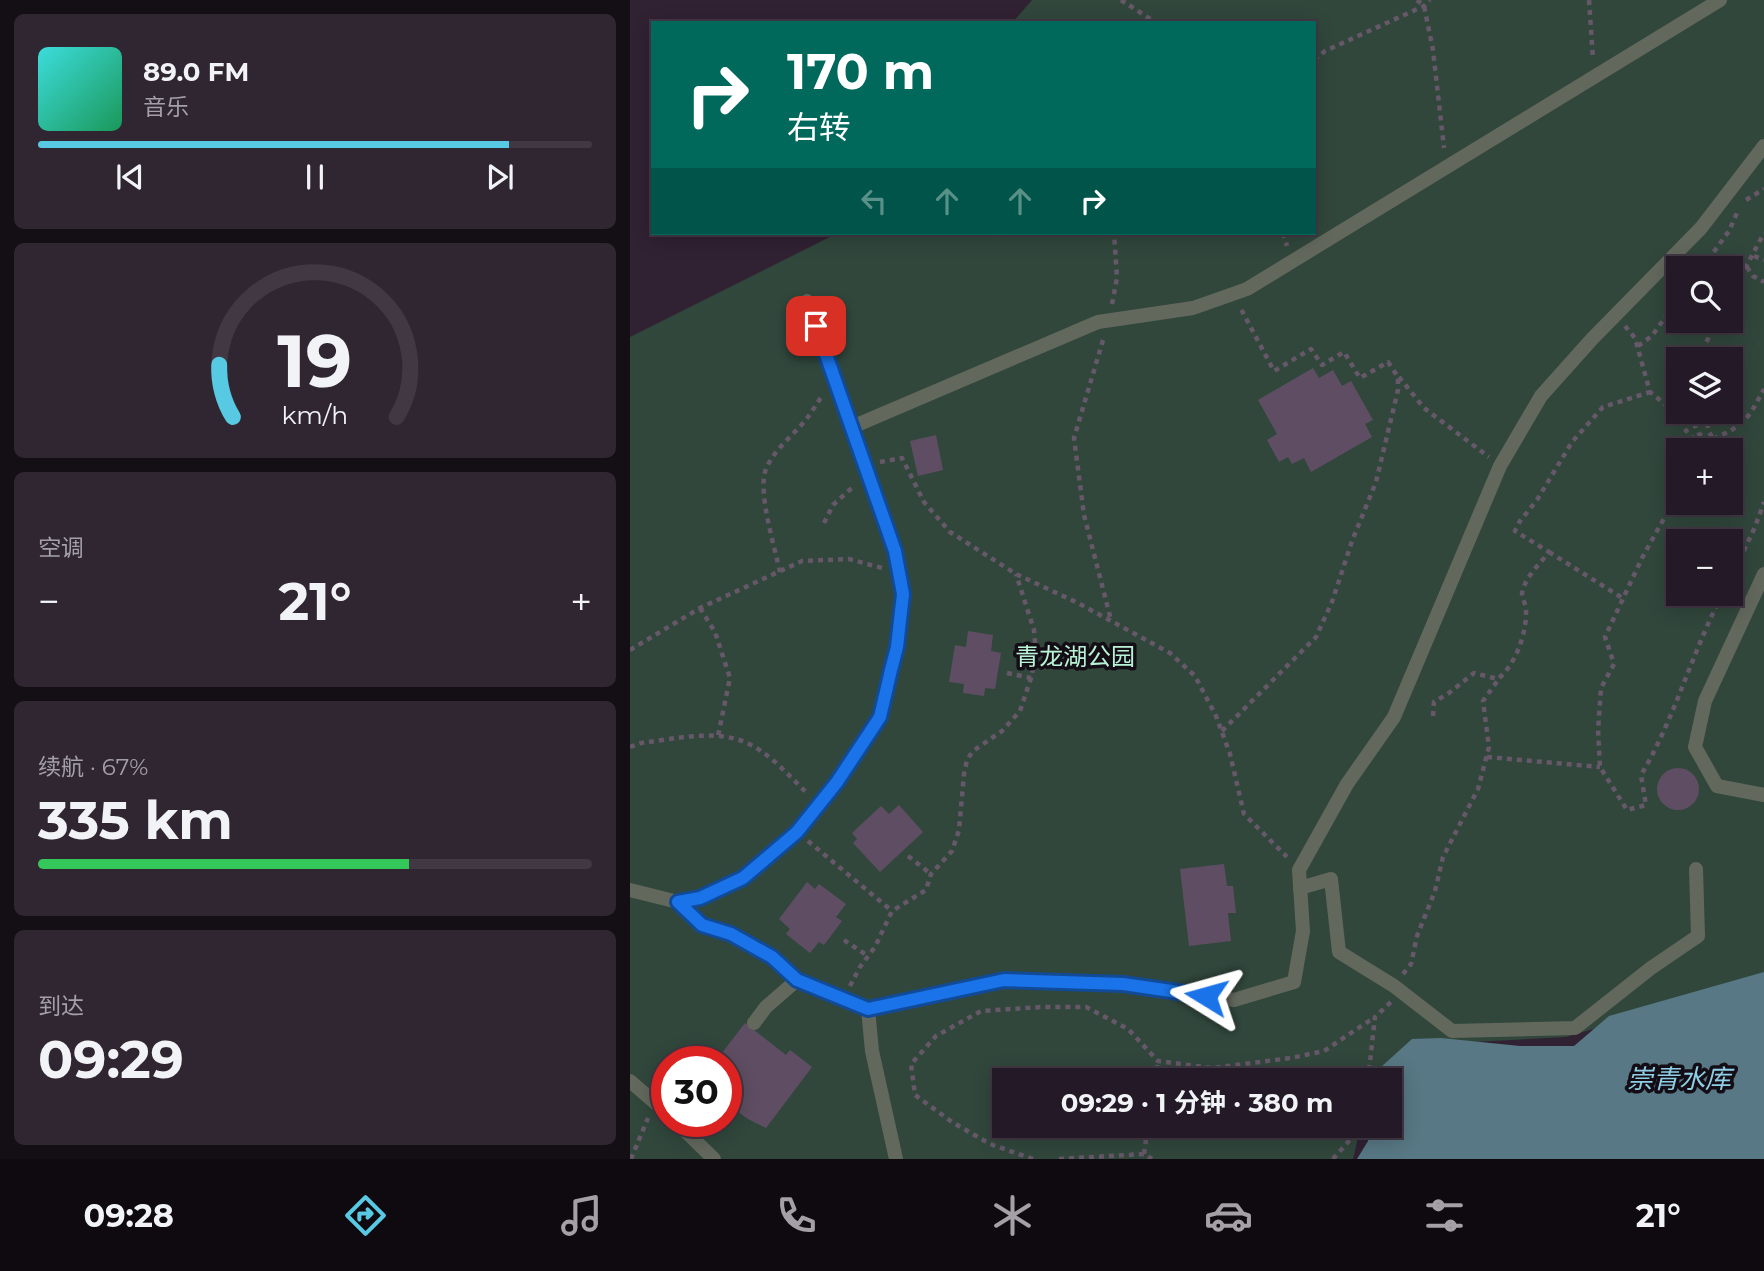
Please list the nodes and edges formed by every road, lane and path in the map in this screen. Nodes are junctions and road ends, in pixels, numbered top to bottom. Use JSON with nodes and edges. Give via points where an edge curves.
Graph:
{"nodes":[{"id":1,"x":1121,"y":0,"type":"edge"},
{"id":2,"x":1417,"y":0,"type":"edge"},
{"id":3,"x":1430,"y":0,"type":"edge"},
{"id":4,"x":1589,"y":0,"type":"edge"},
{"id":5,"x":1720,"y":0,"type":"edge"},
{"id":6,"x":1424,"y":6,"type":"junction"},
{"id":7,"x":1153,"y":21,"type":"edge"},
{"id":8,"x":1316,"y":58,"type":"edge"},
{"id":9,"x":1594,"y":77,"type":"junction"},
{"id":10,"x":1764,"y":146,"type":"edge"},
{"id":11,"x":1446,"y":167,"type":"junction"},
{"id":12,"x":1764,"y":189,"type":"edge"},
{"id":13,"x":1764,"y":233,"type":"edge"},
{"id":14,"x":1114,"y":235,"type":"edge"},
{"id":15,"x":1711,"y":256,"type":"edge"},
{"id":16,"x":1754,"y":256,"type":"junction"},
{"id":17,"x":1764,"y":260,"type":"edge"},
{"id":18,"x":1747,"y":267,"type":"junction"},
{"id":19,"x":1743,"y":274,"type":"edge"},
{"id":20,"x":1764,"y":282,"type":"edge"},
{"id":21,"x":1233,"y":294,"type":"junction"},
{"id":22,"x":807,"y":301,"type":"dead end"},
{"id":23,"x":1616,"y":315,"type":"junction"},
{"id":24,"x":1666,"y":316,"type":"edge"},
{"id":25,"x":1108,"y":321,"type":"junction"},
{"id":26,"x":1638,"y":345,"type":"junction"},
{"id":27,"x":833,"y":375,"type":"junction"},
{"id":28,"x":1398,"y":377,"type":"junction"},
{"id":29,"x":1764,"y":389,"type":"edge"},
{"id":30,"x":1650,"y":393,"type":"junction"},
{"id":31,"x":1666,"y":405,"type":"edge"},
{"id":32,"x":1694,"y":424,"type":"edge"},
{"id":33,"x":852,"y":427,"type":"junction"},
{"id":34,"x":1708,"y":438,"type":"edge"},
{"id":35,"x":1716,"y":438,"type":"edge"},
{"id":36,"x":1500,"y":466,"type":"junction"},
{"id":37,"x":867,"y":468,"type":"junction"},
{"id":38,"x":1764,"y":502,"type":"edge"},
{"id":39,"x":1666,"y":515,"type":"edge"},
{"id":40,"x":824,"y":523,"type":"dead end"},
{"id":41,"x":1549,"y":552,"type":"junction"},
{"id":42,"x":1743,"y":552,"type":"edge"},
{"id":43,"x":780,"y":572,"type":"junction"},
{"id":44,"x":899,"y":572,"type":"junction"},
{"id":45,"x":1016,"y":574,"type":"junction"},
{"id":46,"x":1764,"y":574,"type":"edge"},
{"id":47,"x":1625,"y":599,"type":"junction"},
{"id":48,"x":1716,"y":606,"type":"edge"},
{"id":49,"x":700,"y":608,"type":"junction"},
{"id":50,"x":1111,"y":621,"type":"junction"},
{"id":51,"x":630,"y":650,"type":"edge"},
{"id":52,"x":1007,"y":673,"type":"dead end"},
{"id":53,"x":1031,"y":678,"type":"junction"},
{"id":54,"x":1498,"y":679,"type":"junction"},
{"id":55,"x":1433,"y":716,"type":"dead end"},
{"id":56,"x":1222,"y":731,"type":"junction"},
{"id":57,"x":718,"y":736,"type":"junction"},
{"id":58,"x":630,"y":747,"type":"edge"},
{"id":59,"x":1487,"y":757,"type":"junction"},
{"id":60,"x":1600,"y":767,"type":"junction"},
{"id":61,"x":1764,"y":795,"type":"edge"},
{"id":62,"x":819,"y":804,"type":"junction"},
{"id":63,"x":797,"y":832,"type":"junction"},
{"id":64,"x":908,"y":856,"type":"dead end"},
{"id":65,"x":1696,"y":869,"type":"dead end"},
{"id":66,"x":1299,"y":870,"type":"junction"},
{"id":67,"x":932,"y":874,"type":"junction"},
{"id":68,"x":1300,"y":888,"type":"junction"},
{"id":69,"x":630,"y":890,"type":"edge"},
{"id":70,"x":678,"y":902,"type":"junction"},
{"id":71,"x":892,"y":911,"type":"junction"},
{"id":72,"x":844,"y":940,"type":"dead end"},
{"id":73,"x":868,"y":957,"type":"junction"},
{"id":74,"x":797,"y":980,"type":"junction"},
{"id":75,"x":1398,"y":989,"type":"junction"},
{"id":76,"x":843,"y":999,"type":"junction"},
{"id":77,"x":868,"y":1009,"type":"junction"},
{"id":78,"x":1374,"y":1017,"type":"junction"},
{"id":79,"x":754,"y":1023,"type":"dead end"},
{"id":80,"x":1158,"y":1062,"type":"junction"},
{"id":81,"x":1157,"y":1068,"type":"edge"},
{"id":82,"x":1369,"y":1068,"type":"edge"},
{"id":83,"x":630,"y":1081,"type":"edge"},
{"id":84,"x":651,"y":1099,"type":"edge"},
{"id":85,"x":651,"y":1109,"type":"edge"},
{"id":86,"x":691,"y":1137,"type":"edge"},
{"id":87,"x":1146,"y":1138,"type":"edge"},
{"id":88,"x":1352,"y":1138,"type":"edge"},
{"id":89,"x":1144,"y":1154,"type":"junction"},
{"id":90,"x":631,"y":1159,"type":"edge"},
{"id":91,"x":714,"y":1159,"type":"edge"},
{"id":92,"x":896,"y":1159,"type":"edge"},
{"id":93,"x":1033,"y":1159,"type":"edge"},
{"id":94,"x":1059,"y":1159,"type":"edge"},
{"id":95,"x":1152,"y":1159,"type":"edge"},
{"id":96,"x":1333,"y":1159,"type":"edge"}],
"edges":[{"from":1,"to":7,"type":"path"},
{"from":2,"to":6,"type":"path"},
{"from":3,"to":6,"type":"path"},
{"from":4,"to":9,"type":"path"},
{"from":5,"to":9,"type":"street"},
{"from":6,"to":8,"type":"path"},
{"from":6,"to":11,"type":"path"},
{"from":9,"to":11,"type":"street"},
{"from":10,"to":23,"type":"street","via":[[1701,228]]},
{"from":11,"to":21,"type":"street"},
{"from":12,"to":15,"type":"path","via":[[1745,201]]},
{"from":13,"to":16,"type":"path"},
{"from":14,"to":25,"type":"path","via":[[1117,278]]},
{"from":16,"to":17,"type":"path"},
{"from":16,"to":18,"type":"path"},
{"from":18,"to":19,"type":"path"},
{"from":18,"to":20,"type":"path"},
{"from":21,"to":25,"type":"street","via":[[1193,308]]},
{"from":21,"to":28,"type":"path","via":[[1274,371],[1311,349],[1322,365],[1344,352],[1360,377],[1388,362]]},
{"from":22,"to":27,"type":"street"},
{"from":23,"to":26,"type":"path"},
{"from":23,"to":36,"type":"street","via":[[1541,396]]},
{"from":24,"to":26,"type":"path","via":[[1652,336]]},
{"from":25,"to":33,"type":"street"},
{"from":25,"to":50,"type":"path","via":[[1074,438],[1084,515]]},
{"from":26,"to":30,"type":"path"},
{"from":27,"to":33,"type":"street"},
{"from":27,"to":43,"type":"path","via":[[808,417],[766,469],[768,521]]},
{"from":28,"to":36,"type":"path","via":[[1424,408]]},
{"from":28,"to":56,"type":"path","via":[[1376,482],[1316,637]]},
{"from":29,"to":35,"type":"path","via":[[1738,428]]},
{"from":30,"to":31,"type":"path"},
{"from":30,"to":41,"type":"path","via":[[1603,407],[1572,442],[1520,521],[1515,531]]},
{"from":32,"to":34,"type":"path"},
{"from":33,"to":37,"type":"street"},
{"from":36,"to":66,"type":"street","via":[[1394,717],[1347,784]]},
{"from":37,"to":40,"type":"path","via":[[833,505]]},
{"from":37,"to":44,"type":"street"},
{"from":37,"to":45,"type":"path","via":[[902,458],[924,502],[950,532]]},
{"from":38,"to":42,"type":"path"},
{"from":39,"to":47,"type":"path"},
{"from":41,"to":47,"type":"path"},
{"from":41,"to":54,"type":"path","via":[[1526,582],[1522,641]]},
{"from":43,"to":44,"type":"path","via":[[802,561],[849,559]]},
{"from":43,"to":49,"type":"path"},
{"from":44,"to":62,"type":"street","via":[[903,594],[897,647],[880,717]]},
{"from":45,"to":50,"type":"path"},
{"from":45,"to":53,"type":"path","via":[[1034,630]]},
{"from":46,"to":61,"type":"street","via":[[1705,701],[1695,747],[1717,786]]},
{"from":47,"to":60,"type":"path","via":[[1605,637],[1614,664],[1601,688]]},
{"from":48,"to":60,"type":"path","via":[[1641,775],[1646,805],[1627,810]]},
{"from":49,"to":51,"type":"path"},
{"from":49,"to":57,"type":"path","via":[[715,632],[730,678]]},
{"from":50,"to":56,"type":"path","via":[[1170,653],[1195,676]]},
{"from":52,"to":53,"type":"path"},
{"from":53,"to":67,"type":"path","via":[[1020,711],[967,760],[959,830],[952,851]]},
{"from":54,"to":55,"type":"path","via":[[1474,673],[1434,702]]},
{"from":54,"to":59,"type":"path","via":[[1483,701]]},
{"from":56,"to":66,"type":"path","via":[[1244,814]]},
{"from":57,"to":58,"type":"path"},
{"from":57,"to":62,"type":"path","via":[[749,744]]},
{"from":59,"to":60,"type":"path"},
{"from":59,"to":75,"type":"path","via":[[1478,789],[1444,857],[1411,964]]},
{"from":62,"to":63,"type":"street"},
{"from":63,"to":70,"type":"street","via":[[743,878],[700,898]]},
{"from":63,"to":71,"type":"path"},
{"from":64,"to":67,"type":"path"},
{"from":65,"to":75,"type":"street","via":[[1698,936],[1575,1028],[1452,1031]]},
{"from":66,"to":68,"type":"street"},
{"from":67,"to":71,"type":"path","via":[[926,890]]},
{"from":68,"to":75,"type":"street","via":[[1331,879],[1339,952]]},
{"from":68,"to":77,"type":"street","via":[[1303,932],[1294,982],[1234,1000],[1123,984],[1004,980]]},
{"from":69,"to":70,"type":"street"},
{"from":70,"to":74,"type":"street","via":[[702,925],[731,934],[772,957]]},
{"from":71,"to":73,"type":"path"},
{"from":72,"to":73,"type":"path"},
{"from":73,"to":76,"type":"path"},
{"from":74,"to":76,"type":"street"},
{"from":74,"to":79,"type":"street"},
{"from":75,"to":78,"type":"path"},
{"from":76,"to":77,"type":"street"},
{"from":77,"to":92,"type":"street","via":[[872,1051]]},
{"from":78,"to":80,"type":"path","via":[[1324,1051],[1302,1056],[1212,1068]]},
{"from":78,"to":82,"type":"path"},
{"from":80,"to":81,"type":"path"},
{"from":80,"to":93,"type":"path","via":[[1128,1029],[1086,1007],[981,1011],[936,1035],[911,1064],[915,1095],[990,1144]]},
{"from":83,"to":84,"type":"street"},
{"from":85,"to":90,"type":"path"},
{"from":86,"to":91,"type":"street"},
{"from":87,"to":89,"type":"path"},
{"from":88,"to":96,"type":"path"},
{"from":89,"to":94,"type":"path"},
{"from":89,"to":95,"type":"path"}]}
